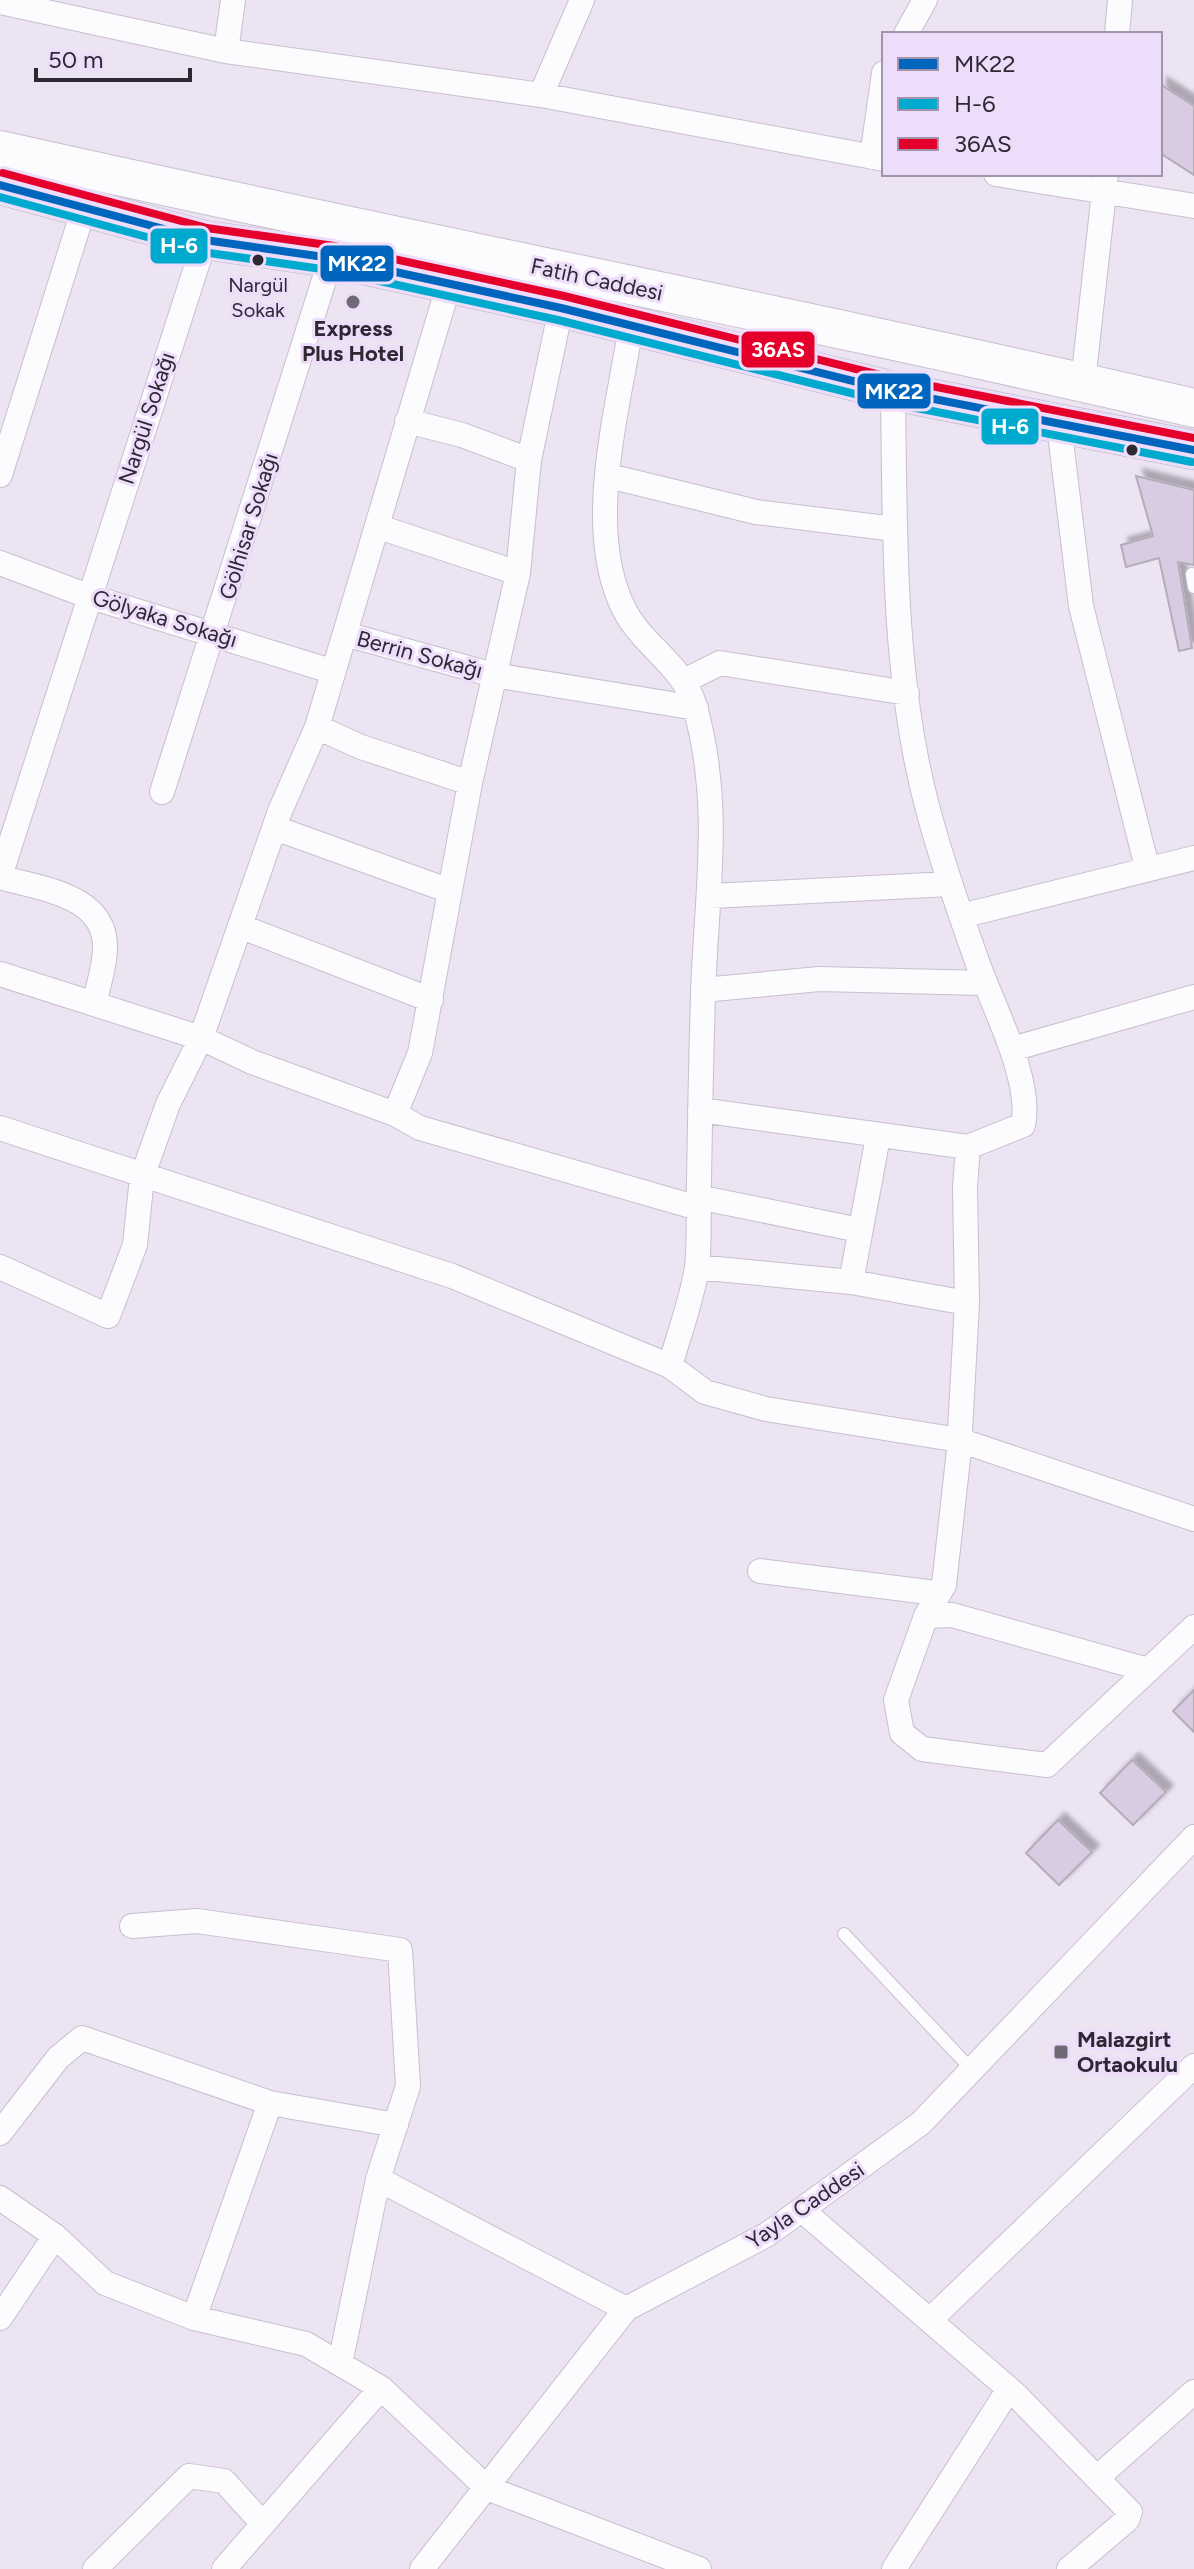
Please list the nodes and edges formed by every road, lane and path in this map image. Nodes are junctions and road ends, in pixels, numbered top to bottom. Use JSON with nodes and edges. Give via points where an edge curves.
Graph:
{"nodes":[{"id":1,"x":233,"y":0,"type":"edge"},
{"id":2,"x":582,"y":0,"type":"edge"},
{"id":3,"x":925,"y":0,"type":"edge"},
{"id":4,"x":1120,"y":0,"type":"edge"},
{"id":5,"x":0,"y":2,"type":"edge"},
{"id":6,"x":907,"y":32,"type":"edge"},
{"id":7,"x":1117,"y":32,"type":"edge"},
{"id":8,"x":226,"y":51,"type":"junction"},
{"id":9,"x":541,"y":95,"type":"junction"},
{"id":10,"x":882,"y":101,"type":"edge"},
{"id":11,"x":0,"y":150,"type":"edge"},
{"id":12,"x":878,"y":158,"type":"edge"},
{"id":13,"x":1027,"y":176,"type":"edge"},
{"id":14,"x":1106,"y":181,"type":"edge"},
{"id":15,"x":0,"y":185,"type":"edge"},
{"id":16,"x":1194,"y":206,"type":"edge"},
{"id":17,"x":84,"y":208,"type":"junction"},
{"id":18,"x":205,"y":240,"type":"junction"},
{"id":19,"x":331,"y":258,"type":"junction"},
{"id":20,"x":449,"y":284,"type":"junction"},
{"id":21,"x":561,"y":308,"type":"junction"},
{"id":22,"x":631,"y":326,"type":"junction"},
{"id":23,"x":1083,"y":382,"type":"junction"},
{"id":24,"x":893,"y":391,"type":"junction"},
{"id":25,"x":1194,"y":408,"type":"edge"},
{"id":26,"x":407,"y":421,"type":"junction"},
{"id":27,"x":1059,"y":425,"type":"junction"},
{"id":28,"x":1194,"y":450,"type":"edge"},
{"id":29,"x":529,"y":460,"type":"junction"},
{"id":30,"x":0,"y":475,"type":"edge"},
{"id":31,"x":609,"y":476,"type":"junction"},
{"id":32,"x":379,"y":527,"type":"junction"},
{"id":33,"x":895,"y":529,"type":"junction"},
{"id":34,"x":0,"y":563,"type":"edge"},
{"id":35,"x":518,"y":573,"type":"junction"},
{"id":36,"x":88,"y":596,"type":"junction"},
{"id":37,"x":215,"y":633,"type":"junction"},
{"id":38,"x":345,"y":634,"type":"junction"},
{"id":39,"x":331,"y":671,"type":"junction"},
{"id":40,"x":494,"y":675,"type":"junction"},
{"id":41,"x":686,"y":680,"type":"junction"},
{"id":42,"x":907,"y":693,"type":"junction"},
{"id":43,"x":696,"y":708,"type":"junction"},
{"id":44,"x":317,"y":727,"type":"junction"},
{"id":45,"x":470,"y":783,"type":"junction"},
{"id":46,"x":162,"y":792,"type":"dead end"},
{"id":47,"x":275,"y":828,"type":"junction"},
{"id":48,"x":1194,"y":858,"type":"edge"},
{"id":49,"x":1147,"y":867,"type":"junction"},
{"id":50,"x":0,"y":877,"type":"edge"},
{"id":51,"x":950,"y":884,"type":"junction"},
{"id":52,"x":450,"y":891,"type":"junction"},
{"id":53,"x":711,"y":896,"type":"junction"},
{"id":54,"x":961,"y":916,"type":"junction"},
{"id":55,"x":242,"y":927,"type":"junction"},
{"id":56,"x":0,"y":974,"type":"edge"},
{"id":57,"x":985,"y":983,"type":"junction"},
{"id":58,"x":703,"y":990,"type":"junction"},
{"id":59,"x":1194,"y":997,"type":"edge"},
{"id":60,"x":431,"y":1000,"type":"junction"},
{"id":61,"x":94,"y":1004,"type":"junction"},
{"id":62,"x":201,"y":1038,"type":"junction"},
{"id":63,"x":1012,"y":1049,"type":"junction"},
{"id":64,"x":700,"y":1110,"type":"junction"},
{"id":65,"x":395,"y":1114,"type":"junction"},
{"id":66,"x":0,"y":1128,"type":"edge"},
{"id":67,"x":878,"y":1137,"type":"junction"},
{"id":68,"x":968,"y":1147,"type":"junction"},
{"id":69,"x":142,"y":1177,"type":"junction"},
{"id":70,"x":698,"y":1202,"type":"junction"},
{"id":71,"x":859,"y":1230,"type":"junction"},
{"id":72,"x":0,"y":1267,"type":"edge"},
{"id":73,"x":697,"y":1267,"type":"junction"},
{"id":74,"x":851,"y":1282,"type":"junction"},
{"id":75,"x":967,"y":1303,"type":"junction"},
{"id":76,"x":670,"y":1366,"type":"junction"},
{"id":77,"x":959,"y":1440,"type":"junction"},
{"id":78,"x":1194,"y":1519,"type":"edge"},
{"id":79,"x":760,"y":1571,"type":"dead end"},
{"id":80,"x":936,"y":1593,"type":"junction"},
{"id":81,"x":926,"y":1616,"type":"junction"},
{"id":82,"x":1194,"y":1627,"type":"edge"},
{"id":83,"x":1148,"y":1670,"type":"junction"},
{"id":84,"x":1194,"y":1837,"type":"edge"},
{"id":85,"x":132,"y":1926,"type":"dead end"},
{"id":86,"x":844,"y":1934,"type":"dead end"},
{"id":87,"x":1194,"y":2066,"type":"edge"},
{"id":88,"x":972,"y":2070,"type":"junction"},
{"id":89,"x":270,"y":2103,"type":"junction"},
{"id":90,"x":396,"y":2125,"type":"junction"},
{"id":91,"x":0,"y":2133,"type":"edge"},
{"id":92,"x":378,"y":2179,"type":"junction"},
{"id":93,"x":0,"y":2198,"type":"edge"},
{"id":94,"x":803,"y":2211,"type":"junction"},
{"id":95,"x":55,"y":2236,"type":"junction"},
{"id":96,"x":626,"y":2309,"type":"junction"},
{"id":97,"x":0,"y":2318,"type":"edge"},
{"id":98,"x":194,"y":2318,"type":"junction"},
{"id":99,"x":930,"y":2320,"type":"junction"},
{"id":100,"x":340,"y":2364,"type":"junction"},
{"id":101,"x":381,"y":2388,"type":"junction"},
{"id":102,"x":1009,"y":2389,"type":"junction"},
{"id":103,"x":1194,"y":2392,"type":"edge"},
{"id":104,"x":1098,"y":2477,"type":"junction"},
{"id":105,"x":487,"y":2488,"type":"junction"},
{"id":106,"x":263,"y":2524,"type":"junction"},
{"id":107,"x":95,"y":2569,"type":"edge"},
{"id":108,"x":224,"y":2569,"type":"edge"},
{"id":109,"x":422,"y":2569,"type":"edge"},
{"id":110,"x":699,"y":2569,"type":"edge"},
{"id":111,"x":894,"y":2569,"type":"edge"},
{"id":112,"x":1069,"y":2569,"type":"edge"}],
"edges":[{"from":1,"to":8,"type":"street"},
{"from":2,"to":9,"type":"street"},
{"from":3,"to":6,"type":"street"},
{"from":4,"to":7,"type":"street"},
{"from":5,"to":8,"type":"street"},
{"from":8,"to":9,"type":"street"},
{"from":9,"to":12,"type":"street"},
{"from":10,"to":12,"type":"street"},
{"from":11,"to":23,"type":"main road","name":"Fatih Caddesi"},
{"from":13,"to":14,"type":"street"},
{"from":14,"to":16,"type":"street"},
{"from":14,"to":23,"type":"street"},
{"from":15,"to":17,"type":"main road","name":"Fatih Caddesi"},
{"from":17,"to":18,"type":"main road","name":"Fatih Caddesi"},
{"from":17,"to":30,"type":"street"},
{"from":18,"to":19,"type":"main road","name":"Fatih Caddesi"},
{"from":18,"to":36,"type":"street","name":"Nargül Sokağı"},
{"from":19,"to":20,"type":"main road","name":"Fatih Caddesi"},
{"from":19,"to":37,"type":"street","name":"Gölhisar Sokağı"},
{"from":20,"to":21,"type":"main road","name":"Fatih Caddesi"},
{"from":20,"to":26,"type":"street"},
{"from":21,"to":22,"type":"main road","name":"Fatih Caddesi"},
{"from":21,"to":29,"type":"street"},
{"from":22,"to":24,"type":"main road","name":"Fatih Caddesi"},
{"from":22,"to":31,"type":"street"},
{"from":23,"to":25,"type":"main road","name":"Fatih Caddesi"},
{"from":24,"to":27,"type":"main road","name":"Fatih Caddesi"},
{"from":24,"to":33,"type":"street"},
{"from":26,"to":29,"type":"street"},
{"from":26,"to":32,"type":"street"},
{"from":27,"to":28,"type":"main road","name":"Fatih Caddesi"},
{"from":27,"to":49,"type":"street","via":[[1081,606]]},
{"from":29,"to":35,"type":"street"},
{"from":31,"to":33,"type":"street","via":[[756,512]]},
{"from":31,"to":41,"type":"street","via":[[605,540],[617,594],[632,623]]},
{"from":32,"to":35,"type":"street"},
{"from":32,"to":38,"type":"street"},
{"from":33,"to":42,"type":"street"},
{"from":34,"to":36,"type":"street","name":"Gölyaka Sokağı"},
{"from":35,"to":40,"type":"street"},
{"from":36,"to":37,"type":"street","name":"Gölyaka Sokağı"},
{"from":36,"to":50,"type":"street","name":"Nargül Sokağı"},
{"from":37,"to":39,"type":"street","name":"Gölyaka Sokağı"},
{"from":37,"to":46,"type":"street","name":"Gölhisar Sokağı"},
{"from":38,"to":39,"type":"street"},
{"from":38,"to":40,"type":"street","name":"Berrin Sokağı"},
{"from":39,"to":44,"type":"street"},
{"from":40,"to":43,"type":"street","name":"Berrin Sokağı"},
{"from":40,"to":45,"type":"street"},
{"from":41,"to":42,"type":"street","via":[[720,663]]},
{"from":41,"to":43,"type":"street"},
{"from":42,"to":51,"type":"street","via":[[925,800]]},
{"from":43,"to":53,"type":"street","via":[[713,812]]},
{"from":44,"to":45,"type":"street"},
{"from":44,"to":47,"type":"street"},
{"from":45,"to":52,"type":"street"},
{"from":47,"to":52,"type":"street"},
{"from":47,"to":55,"type":"street"},
{"from":48,"to":49,"type":"street"},
{"from":49,"to":54,"type":"street"},
{"from":50,"to":61,"type":"street","via":[[77,900],[96,917],[106,951]]},
{"from":51,"to":53,"type":"street"},
{"from":51,"to":54,"type":"street"},
{"from":52,"to":60,"type":"street"},
{"from":53,"to":58,"type":"street"},
{"from":54,"to":57,"type":"street"},
{"from":55,"to":60,"type":"street"},
{"from":55,"to":62,"type":"street"},
{"from":56,"to":61,"type":"street"},
{"from":57,"to":58,"type":"street","via":[[819,979]]},
{"from":57,"to":63,"type":"street"},
{"from":58,"to":64,"type":"street"},
{"from":59,"to":63,"type":"street"},
{"from":60,"to":65,"type":"street","via":[[420,1053]]},
{"from":61,"to":62,"type":"street"},
{"from":62,"to":65,"type":"street"},
{"from":62,"to":69,"type":"street","via":[[168,1104]]},
{"from":63,"to":68,"type":"street","via":[[1027,1107],[1023,1125]]},
{"from":64,"to":67,"type":"street"},
{"from":64,"to":70,"type":"street"},
{"from":65,"to":70,"type":"street","via":[[420,1128]]},
{"from":66,"to":69,"type":"street"},
{"from":67,"to":68,"type":"street"},
{"from":67,"to":71,"type":"street"},
{"from":68,"to":75,"type":"street"},
{"from":69,"to":72,"type":"street","via":[[135,1245],[108,1316]]},
{"from":69,"to":76,"type":"street","via":[[452,1276]]},
{"from":70,"to":71,"type":"street"},
{"from":70,"to":73,"type":"street"},
{"from":71,"to":74,"type":"street"},
{"from":73,"to":74,"type":"street"},
{"from":73,"to":76,"type":"street"},
{"from":74,"to":75,"type":"street"},
{"from":75,"to":77,"type":"street"},
{"from":76,"to":77,"type":"street","via":[[705,1392],[766,1409]]},
{"from":77,"to":78,"type":"street"},
{"from":77,"to":80,"type":"street","via":[[944,1585]]},
{"from":79,"to":80,"type":"street"},
{"from":80,"to":81,"type":"street"},
{"from":81,"to":83,"type":"street","via":[[952,1615]]},
{"from":81,"to":83,"type":"street","via":[[896,1700],[902,1733],[922,1749],[1047,1765]]},
{"from":82,"to":83,"type":"street"},
{"from":84,"to":88,"type":"street","name":"Yayla Caddesi"},
{"from":85,"to":90,"type":"street","via":[[197,1921],[400,1950],[408,2086]]},
{"from":86,"to":88,"type":"lane"},
{"from":87,"to":99,"type":"street"},
{"from":88,"to":94,"type":"street","name":"Yayla Caddesi","via":[[921,2123]]},
{"from":89,"to":90,"type":"street"},
{"from":89,"to":91,"type":"street","via":[[82,2038],[58,2058]]},
{"from":89,"to":98,"type":"street"},
{"from":90,"to":92,"type":"street"},
{"from":92,"to":96,"type":"street"},
{"from":92,"to":100,"type":"street"},
{"from":93,"to":95,"type":"street"},
{"from":94,"to":96,"type":"street","name":"Yayla Caddesi"},
{"from":94,"to":99,"type":"street"},
{"from":95,"to":97,"type":"street"},
{"from":95,"to":98,"type":"street","via":[[105,2283]]},
{"from":96,"to":105,"type":"street","name":"Yayla Caddesi"},
{"from":98,"to":100,"type":"street","via":[[306,2344]]},
{"from":99,"to":102,"type":"street"},
{"from":100,"to":101,"type":"street"},
{"from":101,"to":105,"type":"street"},
{"from":101,"to":106,"type":"street"},
{"from":102,"to":104,"type":"street"},
{"from":102,"to":111,"type":"street"},
{"from":103,"to":104,"type":"street"},
{"from":104,"to":112,"type":"street","via":[[1130,2512]]},
{"from":105,"to":109,"type":"street","name":"Yayla Caddesi"},
{"from":105,"to":110,"type":"street"},
{"from":106,"to":107,"type":"street","via":[[224,2481],[189,2476]]},
{"from":106,"to":108,"type":"street"}]}
